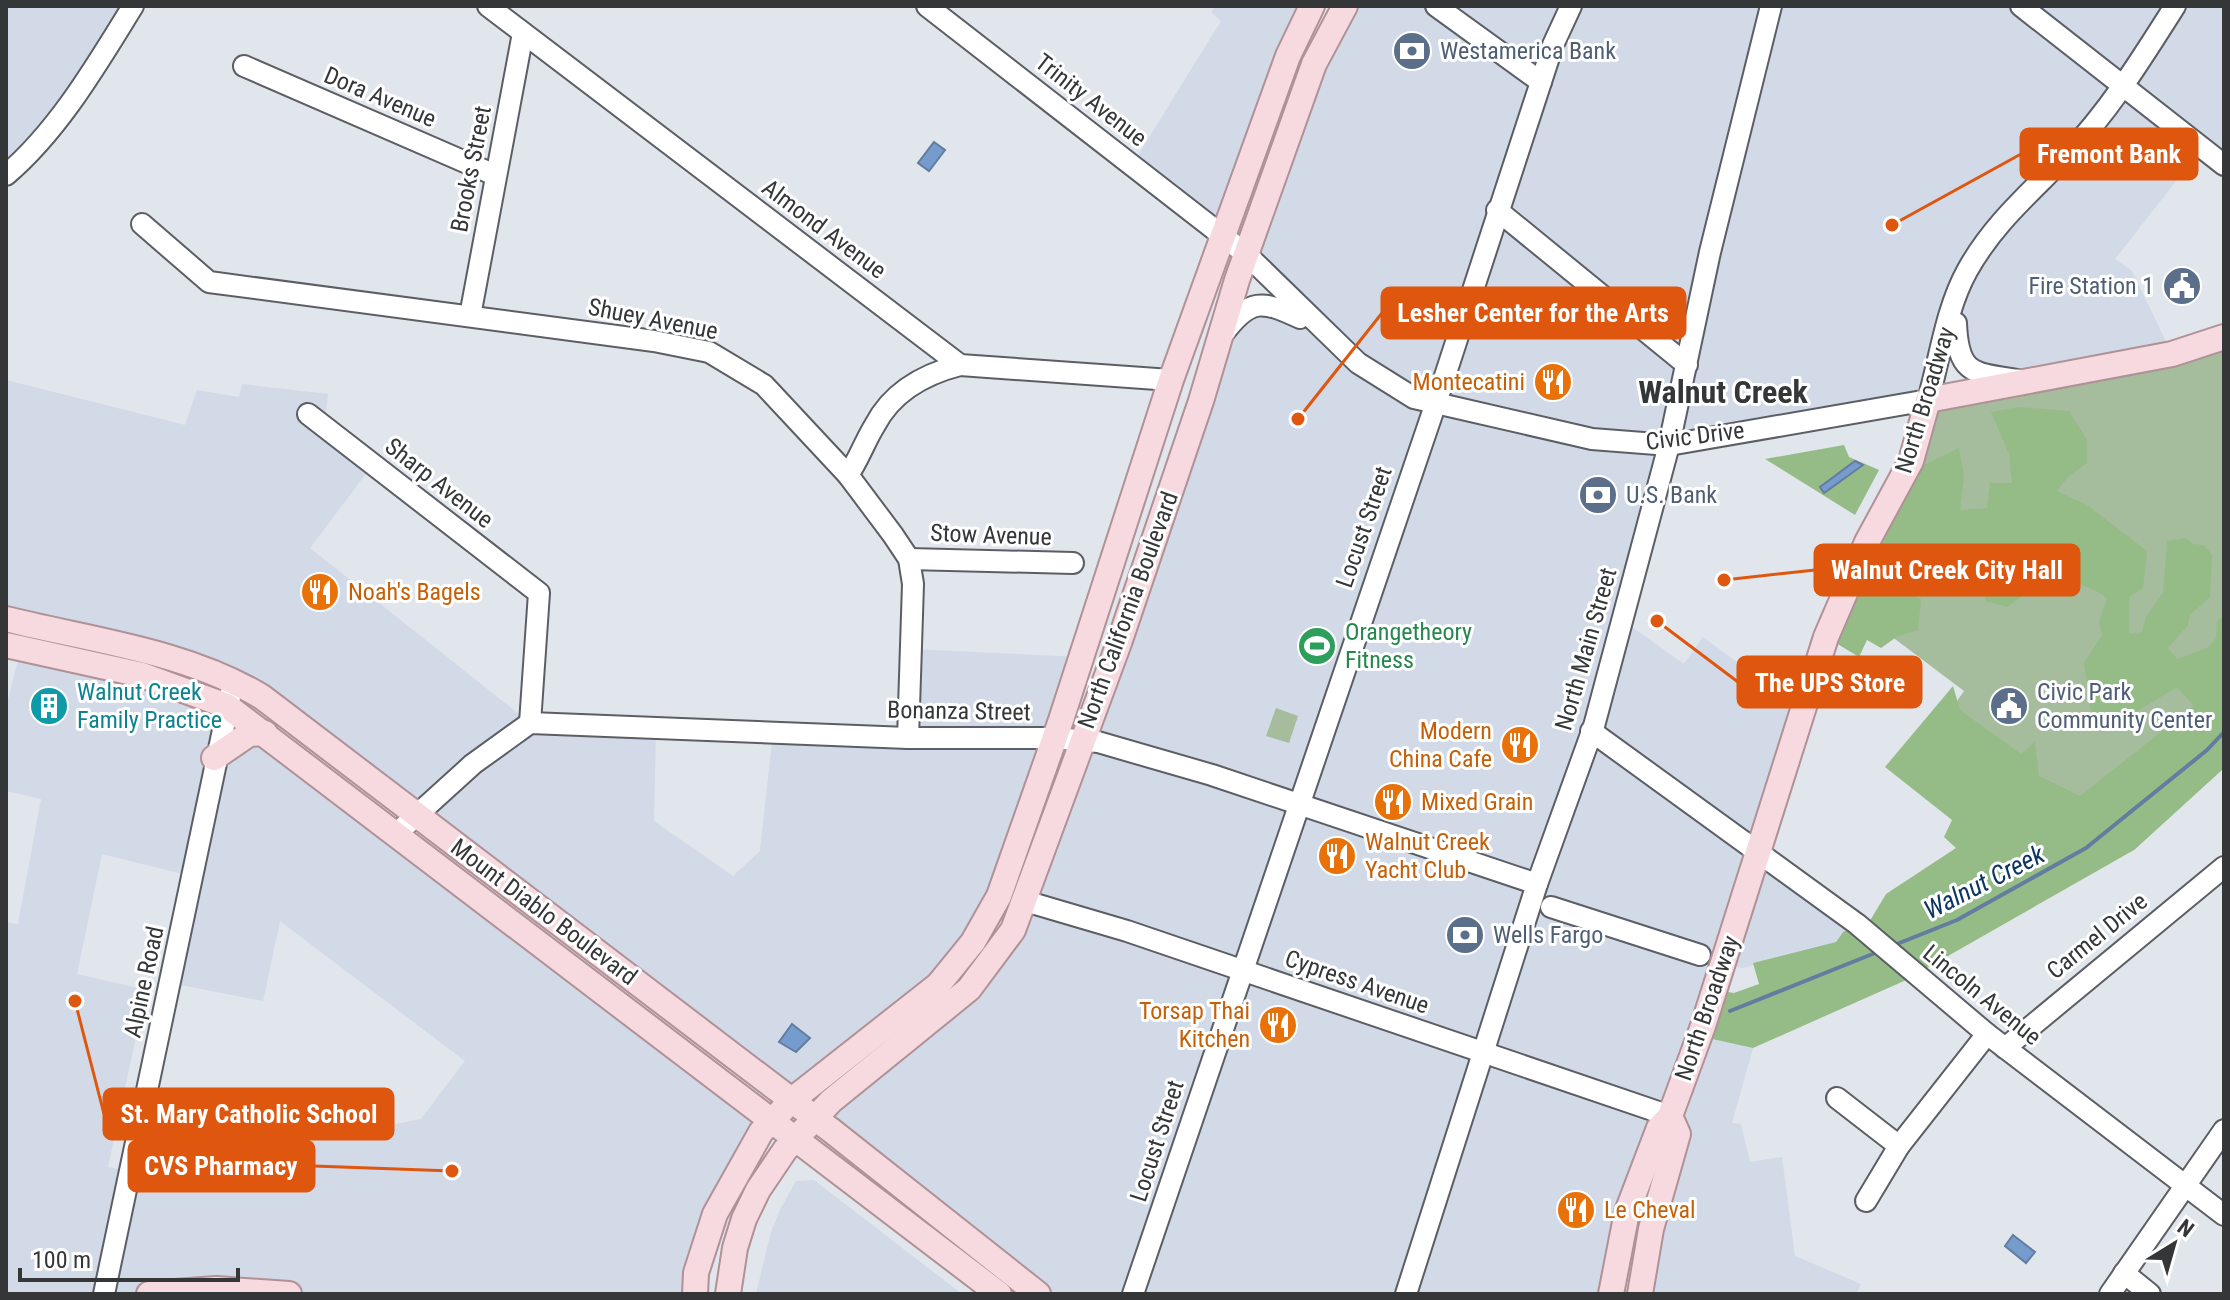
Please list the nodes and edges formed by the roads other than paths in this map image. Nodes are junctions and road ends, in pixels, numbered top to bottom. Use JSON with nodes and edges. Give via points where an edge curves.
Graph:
{"nodes":[{"id":1,"x":133,"y":6,"type":"edge"},
{"id":2,"x":488,"y":6,"type":"edge"},
{"id":3,"x":927,"y":6,"type":"edge"},
{"id":4,"x":1312,"y":6,"type":"edge"},
{"id":5,"x":1345,"y":6,"type":"edge"},
{"id":6,"x":1436,"y":6,"type":"edge"},
{"id":7,"x":1571,"y":6,"type":"edge"},
{"id":8,"x":1771,"y":6,"type":"edge"},
{"id":9,"x":2021,"y":6,"type":"edge"},
{"id":10,"x":2175,"y":6,"type":"edge"},
{"id":11,"x":523,"y":33,"type":"junction"},
{"id":12,"x":244,"y":66,"type":"dead end"},
{"id":13,"x":1541,"y":82,"type":"junction"},
{"id":14,"x":2124,"y":86,"type":"junction"},
{"id":15,"x":2224,"y":165,"type":"edge"},
{"id":16,"x":6,"y":175,"type":"edge"},
{"id":17,"x":495,"y":175,"type":"junction"},
{"id":18,"x":1497,"y":210,"type":"junction"},
{"id":19,"x":142,"y":224,"type":"dead end"},
{"id":20,"x":1223,"y":236,"type":"junction"},
{"id":21,"x":1246,"y":254,"type":"junction"},
{"id":22,"x":1954,"y":298,"type":"junction"},
{"id":23,"x":470,"y":316,"type":"junction"},
{"id":24,"x":1318,"y":326,"type":"junction"},
{"id":25,"x":1221,"y":337,"type":"junction"},
{"id":26,"x":2224,"y":337,"type":"edge"},
{"id":27,"x":960,"y":365,"type":"junction"},
{"id":28,"x":1687,"y":365,"type":"junction"},
{"id":29,"x":1171,"y":380,"type":"junction"},
{"id":30,"x":2030,"y":381,"type":"junction"},
{"id":31,"x":1928,"y":400,"type":"junction"},
{"id":32,"x":1434,"y":405,"type":"junction"},
{"id":33,"x":308,"y":414,"type":"dead end"},
{"id":34,"x":1669,"y":445,"type":"junction"},
{"id":35,"x":848,"y":475,"type":"junction"},
{"id":36,"x":909,"y":559,"type":"junction"},
{"id":37,"x":1073,"y":563,"type":"dead end"},
{"id":38,"x":6,"y":619,"type":"edge"},
{"id":39,"x":6,"y":645,"type":"edge"},
{"id":40,"x":235,"y":680,"type":"junction"},
{"id":41,"x":227,"y":706,"type":"junction"},
{"id":42,"x":530,"y":723,"type":"junction"},
{"id":43,"x":1591,"y":731,"type":"junction"},
{"id":44,"x":265,"y":733,"type":"junction"},
{"id":45,"x":908,"y":738,"type":"junction"},
{"id":46,"x":1055,"y":738,"type":"junction"},
{"id":47,"x":1082,"y":739,"type":"junction"},
{"id":48,"x":214,"y":758,"type":"junction"},
{"id":49,"x":1299,"y":804,"type":"junction"},
{"id":50,"x":415,"y":815,"type":"junction"},
{"id":51,"x":397,"y":833,"type":"junction"},
{"id":52,"x":1759,"y":852,"type":"junction"},
{"id":53,"x":2224,"y":867,"type":"edge"},
{"id":54,"x":1537,"y":884,"type":"junction"},
{"id":55,"x":1025,"y":901,"type":"junction"},
{"id":56,"x":1551,"y":907,"type":"dead end"},
{"id":57,"x":1700,"y":955,"type":"dead end"},
{"id":58,"x":1241,"y":971,"type":"junction"},
{"id":59,"x":1987,"y":1034,"type":"junction"},
{"id":60,"x":2005,"y":1048,"type":"junction"},
{"id":61,"x":1482,"y":1052,"type":"junction"},
{"id":62,"x":1837,"y":1098,"type":"dead end"},
{"id":63,"x":792,"y":1100,"type":"junction"},
{"id":64,"x":1670,"y":1116,"type":"junction"},
{"id":65,"x":814,"y":1118,"type":"junction"},
{"id":66,"x":772,"y":1120,"type":"junction"},
{"id":67,"x":2224,"y":1130,"type":"edge"},
{"id":68,"x":796,"y":1138,"type":"junction"},
{"id":69,"x":1899,"y":1146,"type":"junction"},
{"id":70,"x":2184,"y":1185,"type":"junction"},
{"id":71,"x":1866,"y":1201,"type":"dead end"},
{"id":72,"x":2224,"y":1215,"type":"edge"},
{"id":73,"x":2124,"y":1273,"type":"junction"},
{"id":74,"x":104,"y":1294,"type":"edge"},
{"id":75,"x":149,"y":1294,"type":"edge"},
{"id":76,"x":289,"y":1294,"type":"edge"},
{"id":77,"x":695,"y":1294,"type":"edge"},
{"id":78,"x":728,"y":1294,"type":"edge"},
{"id":79,"x":999,"y":1294,"type":"edge"},
{"id":80,"x":1038,"y":1294,"type":"edge"},
{"id":81,"x":1133,"y":1294,"type":"edge"},
{"id":82,"x":1406,"y":1294,"type":"edge"},
{"id":83,"x":1611,"y":1294,"type":"edge"},
{"id":84,"x":1640,"y":1294,"type":"edge"},
{"id":85,"x":2110,"y":1294,"type":"edge"},
{"id":86,"x":2150,"y":1294,"type":"edge"}],
"edges":[{"from":1,"to":16,"type":"street","via":[[93,70]]},
{"from":2,"to":11,"type":"street","name":"Almond Avenue"},
{"from":3,"to":20,"type":"street","name":"Trinity Avenue"},
{"from":4,"to":20,"type":"main road","name":"North California Boulevard","via":[[1288,56]]},
{"from":5,"to":21,"type":"main road","name":"North California Boulevard","via":[[1314,64]]},
{"from":6,"to":13,"type":"street"},
{"from":7,"to":13,"type":"street","name":"Locust Street"},
{"from":8,"to":28,"type":"street","name":"North Main Street"},
{"from":9,"to":14,"type":"street"},
{"from":10,"to":14,"type":"street","name":"North Broadway"},
{"from":11,"to":17,"type":"street","name":"Brooks Street"},
{"from":11,"to":27,"type":"street","name":"Almond Avenue"},
{"from":12,"to":17,"type":"street","name":"Dora Avenue"},
{"from":13,"to":18,"type":"street","name":"Locust Street"},
{"from":14,"to":15,"type":"street"},
{"from":14,"to":22,"type":"street","name":"North Broadway","via":[[1990,234]]},
{"from":17,"to":23,"type":"street","name":"Brooks Street"},
{"from":18,"to":28,"type":"street"},
{"from":18,"to":32,"type":"street","name":"Locust Street"},
{"from":19,"to":23,"type":"street","name":"Shuey Avenue","via":[[209,282]]},
{"from":20,"to":21,"type":"street","name":"Civic Drive"},
{"from":20,"to":29,"type":"main road","name":"North California Boulevard"},
{"from":21,"to":24,"type":"street","name":"Civic Drive"},
{"from":21,"to":25,"type":"main road","name":"North California Boulevard"},
{"from":22,"to":30,"type":"street","via":[[1957,347],[1967,367],[1980,374]]},
{"from":22,"to":31,"type":"street","name":"North Broadway"},
{"from":23,"to":35,"type":"street","name":"Shuey Avenue","via":[[709,352],[764,385]]},
{"from":24,"to":25,"type":"street","via":[[1273,305],[1254,305],[1240,313]]},
{"from":24,"to":32,"type":"street","name":"Civic Drive","via":[[1388,385]]},
{"from":25,"to":47,"type":"main road","name":"North California Boulevard"},
{"from":26,"to":30,"type":"main road","name":"Civic Drive","via":[[2196,348]]},
{"from":27,"to":29,"type":"street"},
{"from":27,"to":35,"type":"street","via":[[936,371],[893,400]]},
{"from":28,"to":34,"type":"street","name":"North Main Street"},
{"from":29,"to":46,"type":"main road","name":"North California Boulevard"},
{"from":30,"to":31,"type":"main road","name":"Civic Drive"},
{"from":31,"to":34,"type":"street","name":"Civic Drive"},
{"from":31,"to":52,"type":"main road","name":"North Broadway","via":[[1911,461],[1867,542],[1826,637]]},
{"from":32,"to":34,"type":"street","name":"Civic Drive","via":[[1592,439]]},
{"from":32,"to":49,"type":"street","name":"Locust Street"},
{"from":33,"to":42,"type":"street","name":"Sharp Avenue","via":[[539,593]]},
{"from":34,"to":43,"type":"street","name":"North Main Street"},
{"from":35,"to":36,"type":"street","name":"Shuey Avenue"},
{"from":36,"to":37,"type":"street","name":"Stow Avenue"},
{"from":36,"to":45,"type":"street","via":[[913,584]]},
{"from":38,"to":40,"type":"main road","name":"Mount Diablo Boulevard","via":[[196,665]]},
{"from":39,"to":41,"type":"main road","name":"Mount Diablo Boulevard","via":[[142,675]]},
{"from":40,"to":41,"type":"street","name":"Alpine Road"},
{"from":40,"to":50,"type":"main road","name":"Mount Diablo Boulevard"},
{"from":41,"to":44,"type":"main road","name":"Mount Diablo Boulevard"},
{"from":41,"to":48,"type":"street","name":"Alpine Road"},
{"from":42,"to":45,"type":"street","name":"Bonanza Street"},
{"from":42,"to":50,"type":"street"},
{"from":43,"to":52,"type":"street","name":"Lincoln Avenue"},
{"from":43,"to":54,"type":"street","name":"North Main Street"},
{"from":44,"to":48,"type":"main road","via":[[249,734]]},
{"from":44,"to":51,"type":"main road","name":"Mount Diablo Boulevard"},
{"from":45,"to":46,"type":"street","name":"Bonanza Street"},
{"from":46,"to":47,"type":"street","name":"Bonanza Street"},
{"from":46,"to":63,"type":"main road","name":"North California Boulevard","via":[[999,896],[973,942],[938,985]]},
{"from":47,"to":49,"type":"street","name":"Bonanza Street"},
{"from":47,"to":55,"type":"main road","name":"North California Boulevard"},
{"from":48,"to":74,"type":"street","name":"Alpine Road"},
{"from":49,"to":54,"type":"street","name":"Bonanza Street"},
{"from":49,"to":58,"type":"street","name":"Locust Street"},
{"from":50,"to":51,"type":"street"},
{"from":50,"to":63,"type":"main road","name":"Mount Diablo Boulevard"},
{"from":51,"to":66,"type":"main road","name":"Mount Diablo Boulevard"},
{"from":52,"to":59,"type":"street","name":"Lincoln Avenue","via":[[1857,924]]},
{"from":52,"to":64,"type":"main road","name":"North Broadway"},
{"from":53,"to":60,"type":"street","name":"Carmel Drive"},
{"from":54,"to":61,"type":"street","name":"North Main Street"},
{"from":55,"to":58,"type":"street","name":"Cypress Avenue"},
{"from":55,"to":65,"type":"main road","name":"North California Boulevard","via":[[997,955],[969,989]]},
{"from":56,"to":57,"type":"street"},
{"from":58,"to":61,"type":"street","name":"Cypress Avenue"},
{"from":58,"to":81,"type":"street","name":"Locust Street"},
{"from":59,"to":60,"type":"street","name":"Lincoln Avenue"},
{"from":59,"to":69,"type":"street"},
{"from":60,"to":70,"type":"street","name":"Lincoln Avenue"},
{"from":61,"to":64,"type":"street","name":"Cypress Avenue"},
{"from":61,"to":82,"type":"street","name":"North Main Street"},
{"from":62,"to":69,"type":"street"},
{"from":63,"to":65,"type":"main road","name":"Mount Diablo Boulevard"},
{"from":63,"to":66,"type":"main road","name":"North California Boulevard"},
{"from":64,"to":83,"type":"main road","name":"North Broadway","via":[[1659,1128],[1627,1212]]},
{"from":64,"to":84,"type":"main road","name":"North Broadway","via":[[1678,1134],[1651,1229]]},
{"from":65,"to":68,"type":"main road","name":"North California Boulevard"},
{"from":65,"to":80,"type":"main road","name":"Mount Diablo Boulevard"},
{"from":66,"to":68,"type":"main road","name":"Mount Diablo Boulevard"},
{"from":66,"to":77,"type":"main road","name":"North California Boulevard","via":[[715,1214],[696,1273]]},
{"from":67,"to":70,"type":"street"},
{"from":68,"to":78,"type":"main road","name":"North California Boulevard","via":[[744,1219]]},
{"from":68,"to":79,"type":"main road","name":"Mount Diablo Boulevard"},
{"from":69,"to":71,"type":"street"},
{"from":70,"to":72,"type":"street","name":"Lincoln Avenue"},
{"from":70,"to":73,"type":"street"},
{"from":73,"to":85,"type":"street"},
{"from":73,"to":86,"type":"street"},
{"from":75,"to":76,"type":"main road","via":[[216,1289]]}]}
